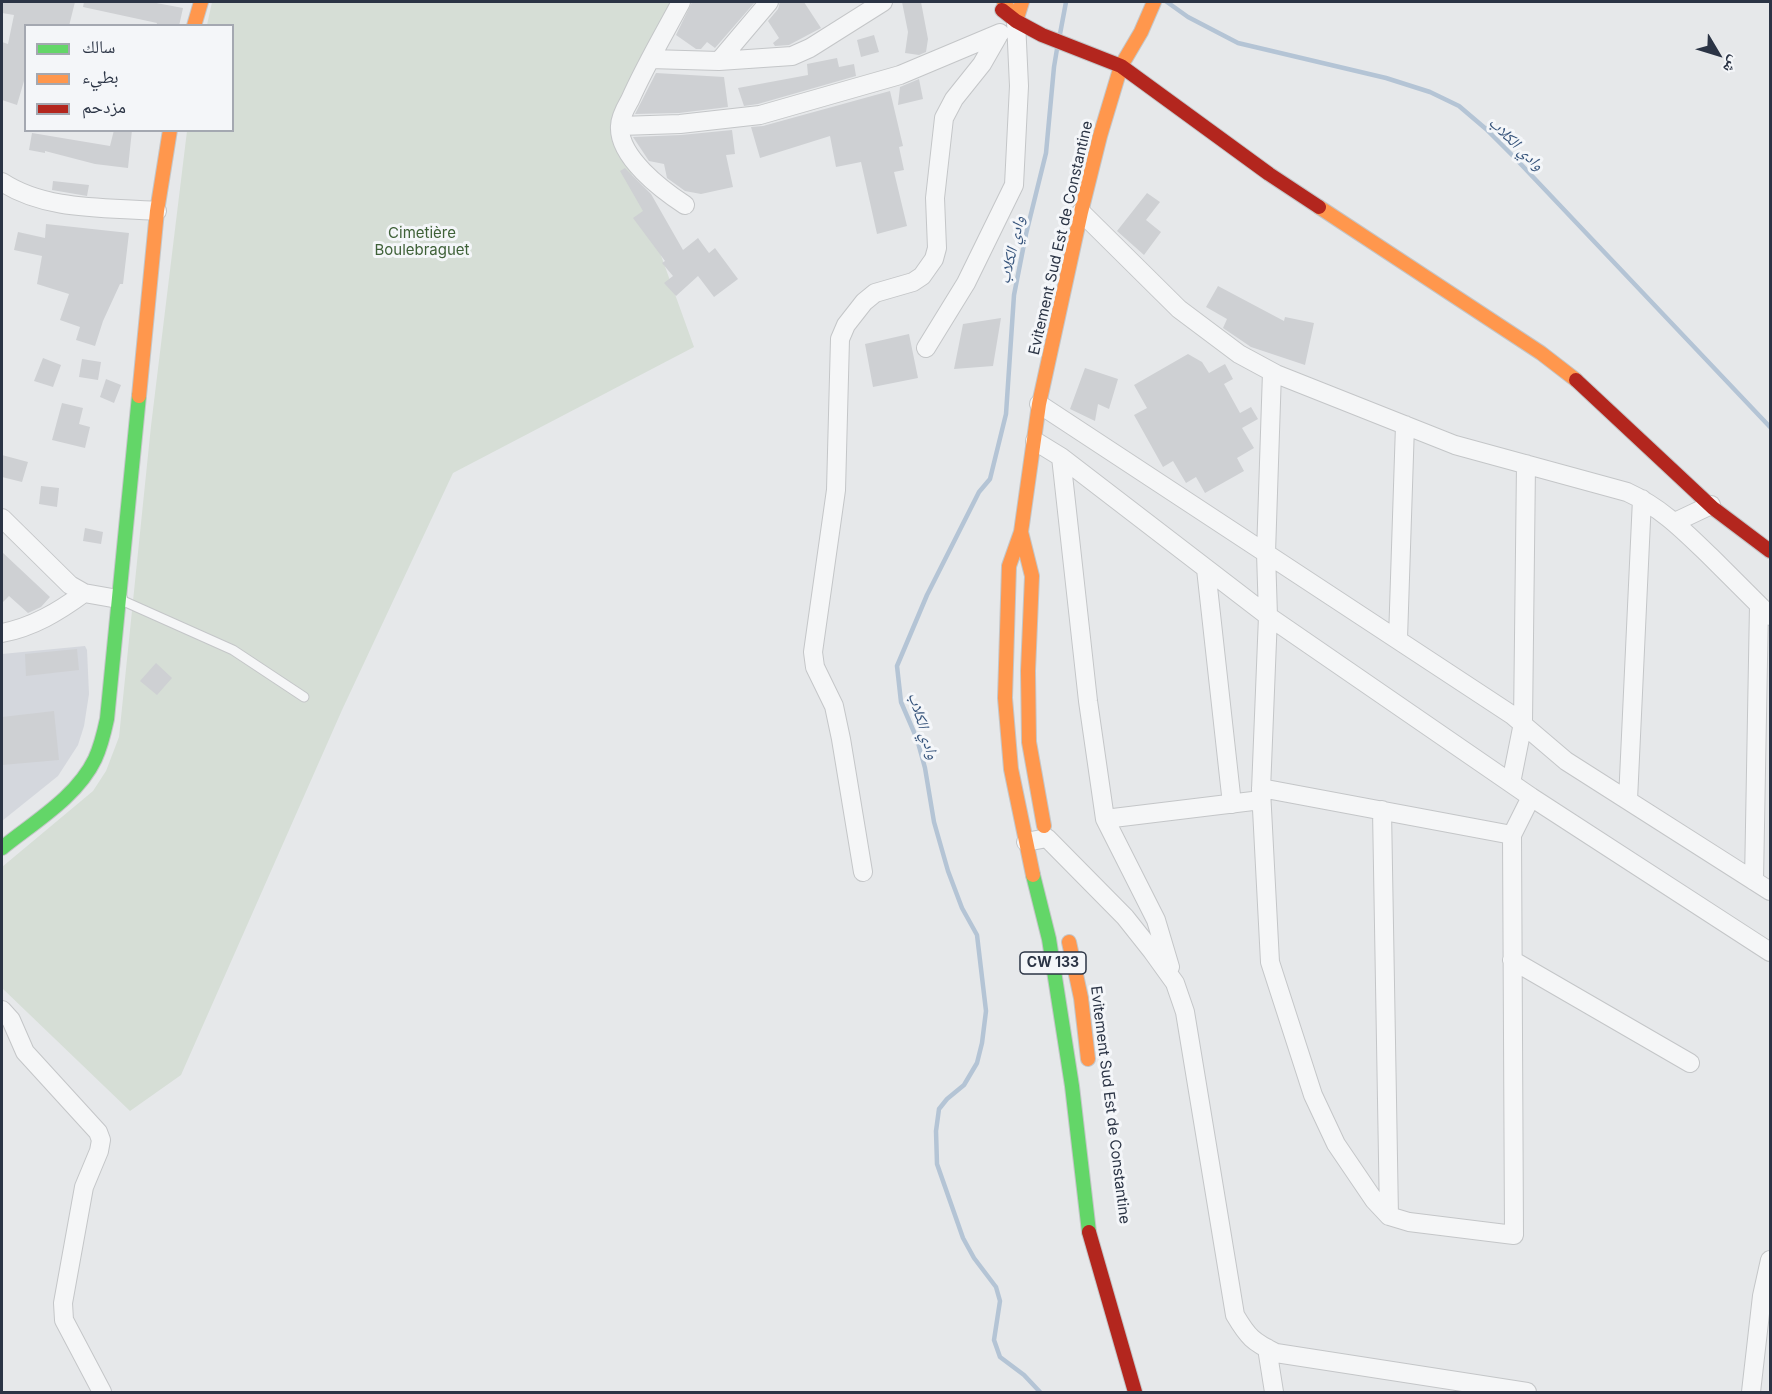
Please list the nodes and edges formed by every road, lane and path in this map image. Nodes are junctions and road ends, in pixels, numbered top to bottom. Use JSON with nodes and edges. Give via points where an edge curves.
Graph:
{"nodes":[{"id":1,"x":201,"y":2,"type":"edge"},
{"id":2,"x":681,"y":2,"type":"edge"},
{"id":3,"x":768,"y":2,"type":"edge"},
{"id":4,"x":883,"y":2,"type":"edge"},
{"id":5,"x":994,"y":2,"type":"edge"},
{"id":6,"x":1004,"y":2,"type":"edge"},
{"id":7,"x":1022,"y":2,"type":"edge"},
{"id":8,"x":1154,"y":2,"type":"edge"},
{"id":9,"x":1016,"y":21,"type":"junction"},
{"id":10,"x":195,"y":24,"type":"edge"},
{"id":11,"x":998,"y":36,"type":"junction"},
{"id":12,"x":650,"y":59,"type":"junction"},
{"id":13,"x":719,"y":61,"type":"junction"},
{"id":14,"x":1121,"y":66,"type":"junction"},
{"id":15,"x":620,"y":126,"type":"junction"},
{"id":16,"x":170,"y":132,"type":"edge"},
{"id":17,"x":2,"y":182,"type":"edge"},
{"id":18,"x":685,"y":205,"type":"dead end"},
{"id":19,"x":157,"y":211,"type":"junction"},
{"id":20,"x":1081,"y":212,"type":"junction"},
{"id":21,"x":926,"y":348,"type":"dead end"},
{"id":22,"x":1272,"y":372,"type":"junction"},
{"id":23,"x":1039,"y":404,"type":"junction"},
{"id":24,"x":1405,"y":425,"type":"junction"},
{"id":25,"x":1035,"y":441,"type":"junction"},
{"id":26,"x":1061,"y":457,"type":"junction"},
{"id":27,"x":1527,"y":464,"type":"junction"},
{"id":28,"x":1642,"y":499,"type":"junction"},
{"id":29,"x":1711,"y":505,"type":"junction"},
{"id":30,"x":2,"y":518,"type":"edge"},
{"id":31,"x":1675,"y":522,"type":"junction"},
{"id":32,"x":1021,"y":532,"type":"junction"},
{"id":33,"x":1770,"y":551,"type":"edge"},
{"id":34,"x":1266,"y":553,"type":"junction"},
{"id":35,"x":1206,"y":569,"type":"junction"},
{"id":36,"x":84,"y":593,"type":"junction"},
{"id":37,"x":118,"y":599,"type":"junction"},
{"id":38,"x":1765,"y":611,"type":"edge"},
{"id":39,"x":1268,"y":616,"type":"junction"},
{"id":40,"x":2,"y":633,"type":"edge"},
{"id":41,"x":1398,"y":639,"type":"junction"},
{"id":42,"x":304,"y":697,"type":"dead end"},
{"id":43,"x":1522,"y":723,"type":"junction"},
{"id":44,"x":1511,"y":783,"type":"junction"},
{"id":45,"x":1261,"y":794,"type":"junction"},
{"id":46,"x":1531,"y":797,"type":"junction"},
{"id":47,"x":1628,"y":800,"type":"junction"},
{"id":48,"x":1232,"y":804,"type":"junction"},
{"id":49,"x":1382,"y":810,"type":"junction"},
{"id":50,"x":1105,"y":819,"type":"junction"},
{"id":51,"x":1512,"y":835,"type":"junction"},
{"id":52,"x":1047,"y":838,"type":"junction"},
{"id":53,"x":1026,"y":842,"type":"junction"},
{"id":54,"x":2,"y":848,"type":"edge"},
{"id":55,"x":1052,"y":861,"type":"dead end"},
{"id":56,"x":862,"y":872,"type":"dead end"},
{"id":57,"x":1754,"y":881,"type":"junction"},
{"id":58,"x":1770,"y":891,"type":"edge"},
{"id":59,"x":1066,"y":929,"type":"dead end"},
{"id":60,"x":1770,"y":952,"type":"edge"},
{"id":61,"x":1512,"y":960,"type":"junction"},
{"id":62,"x":1176,"y":983,"type":"junction"},
{"id":63,"x":2,"y":1010,"type":"edge"},
{"id":64,"x":1690,"y":1063,"type":"dead end"},
{"id":65,"x":1089,"y":1069,"type":"dead end"},
{"id":66,"x":1389,"y":1216,"type":"junction"},
{"id":67,"x":1770,"y":1260,"type":"edge"},
{"id":68,"x":1267,"y":1348,"type":"junction"},
{"id":69,"x":1414,"y":1383,"type":"edge"},
{"id":70,"x":102,"y":1392,"type":"edge"},
{"id":71,"x":1135,"y":1392,"type":"edge"},
{"id":72,"x":1274,"y":1392,"type":"edge"},
{"id":73,"x":1527,"y":1392,"type":"edge"},
{"id":74,"x":1751,"y":1392,"type":"edge"}],
"edges":[{"from":1,"to":10,"type":"main road"},
{"from":2,"to":12,"type":"street"},
{"from":3,"to":13,"type":"street"},
{"from":4,"to":13,"type":"street","via":[[792,56]]},
{"from":5,"to":9,"type":"main road"},
{"from":6,"to":9,"type":"main road"},
{"from":7,"to":9,"type":"main road"},
{"from":8,"to":14,"type":"main road","number":"CW 133"},
{"from":9,"to":11,"type":"street"},
{"from":9,"to":14,"type":"main road"},
{"from":9,"to":21,"type":"street","via":[[1019,86],[1014,185],[966,283]]},
{"from":11,"to":15,"type":"street","via":[[900,75],[760,115]]},
{"from":11,"to":56,"type":"street","via":[[944,118],[935,198],[934,259],[913,282],[875,293],[864,302],[840,339],[836,490],[813,652],[839,728]]},
{"from":12,"to":13,"type":"street"},
{"from":12,"to":15,"type":"street"},
{"from":14,"to":20,"type":"main road","name":"Evitement Sud Est de Constantine","number":"CW 133"},
{"from":14,"to":29,"type":"main road","via":[[1269,174],[1541,353]]},
{"from":15,"to":18,"type":"street","via":[[624,144],[638,165]]},
{"from":16,"to":19,"type":"main road"},
{"from":17,"to":19,"type":"street","via":[[16,192],[43,201]]},
{"from":19,"to":37,"type":"main road"},
{"from":20,"to":22,"type":"street","via":[[1179,309],[1239,354]]},
{"from":20,"to":23,"type":"main road","name":"Evitement Sud Est de Constantine","number":"CW 133"},
{"from":22,"to":24,"type":"street"},
{"from":22,"to":34,"type":"street"},
{"from":23,"to":25,"type":"main road","name":"Evitement Sud Est de Constantine","number":"CW 133"},
{"from":23,"to":34,"type":"street"},
{"from":24,"to":27,"type":"street","via":[[1455,445]]},
{"from":24,"to":41,"type":"street"},
{"from":25,"to":26,"type":"street"},
{"from":25,"to":32,"type":"main road","name":"Evitement Sud Est de Constantine","number":"CW 133"},
{"from":26,"to":35,"type":"street"},
{"from":26,"to":50,"type":"street"},
{"from":27,"to":28,"type":"street"},
{"from":27,"to":43,"type":"street"},
{"from":28,"to":31,"type":"street"},
{"from":28,"to":47,"type":"street"},
{"from":29,"to":31,"type":"street"},
{"from":29,"to":33,"type":"main road"},
{"from":30,"to":36,"type":"street","via":[[70,585]]},
{"from":31,"to":38,"type":"street"},
{"from":32,"to":52,"type":"main road","name":"Evitement Sud Est de Constantine","number":"CW 133","via":[[1032,576],[1029,742]]},
{"from":32,"to":53,"type":"main road","name":"Evitement Sud Est de Constantine","number":"CW 133","via":[[1009,566],[1005,698],[1011,769]]},
{"from":34,"to":39,"type":"street"},
{"from":34,"to":41,"type":"street"},
{"from":35,"to":39,"type":"street"},
{"from":35,"to":48,"type":"street"},
{"from":36,"to":37,"type":"street"},
{"from":36,"to":40,"type":"street","via":[[41,621]]},
{"from":37,"to":42,"type":"lane","via":[[233,650]]},
{"from":37,"to":54,"type":"main road","via":[[101,747],[72,791]]},
{"from":38,"to":57,"type":"street"},
{"from":39,"to":44,"type":"street"},
{"from":39,"to":45,"type":"street"},
{"from":41,"to":43,"type":"street"},
{"from":43,"to":44,"type":"street"},
{"from":43,"to":47,"type":"street","via":[[1566,761]]},
{"from":44,"to":46,"type":"street"},
{"from":45,"to":48,"type":"street"},
{"from":45,"to":49,"type":"street"},
{"from":45,"to":66,"type":"street","via":[[1269,962],[1313,1095],[1336,1144],[1355,1175]]},
{"from":46,"to":51,"type":"street"},
{"from":46,"to":60,"type":"street"},
{"from":47,"to":57,"type":"street"},
{"from":48,"to":50,"type":"street"},
{"from":49,"to":51,"type":"street"},
{"from":49,"to":66,"type":"street"},
{"from":50,"to":62,"type":"street","via":[[1156,920]]},
{"from":51,"to":61,"type":"street"},
{"from":52,"to":53,"type":"street"},
{"from":52,"to":55,"type":"main road","name":"Evitement Sud Est de Constantine","number":"CW 133"},
{"from":52,"to":62,"type":"street","via":[[1125,917]]},
{"from":53,"to":71,"type":"main road","name":"Evitement Sud Est de Constantine","number":"CW 133","via":[[1049,939],[1072,1086],[1087,1223]]},
{"from":57,"to":58,"type":"street"},
{"from":59,"to":65,"type":"main road","name":"Evitement Sud Est de Constantine","number":"CW 133","via":[[1082,998]]},
{"from":61,"to":64,"type":"street"},
{"from":61,"to":66,"type":"street","via":[[1514,1235],[1408,1222]]},
{"from":62,"to":68,"type":"street","via":[[1185,1012],[1235,1315],[1246,1334]]},
{"from":63,"to":70,"type":"street","via":[[11,1020],[25,1052],[101,1140],[84,1187],[63,1303],[64,1320]]},
{"from":67,"to":74,"type":"street"},
{"from":68,"to":69,"type":"street"},
{"from":68,"to":72,"type":"street"},
{"from":69,"to":73,"type":"street"}]}
